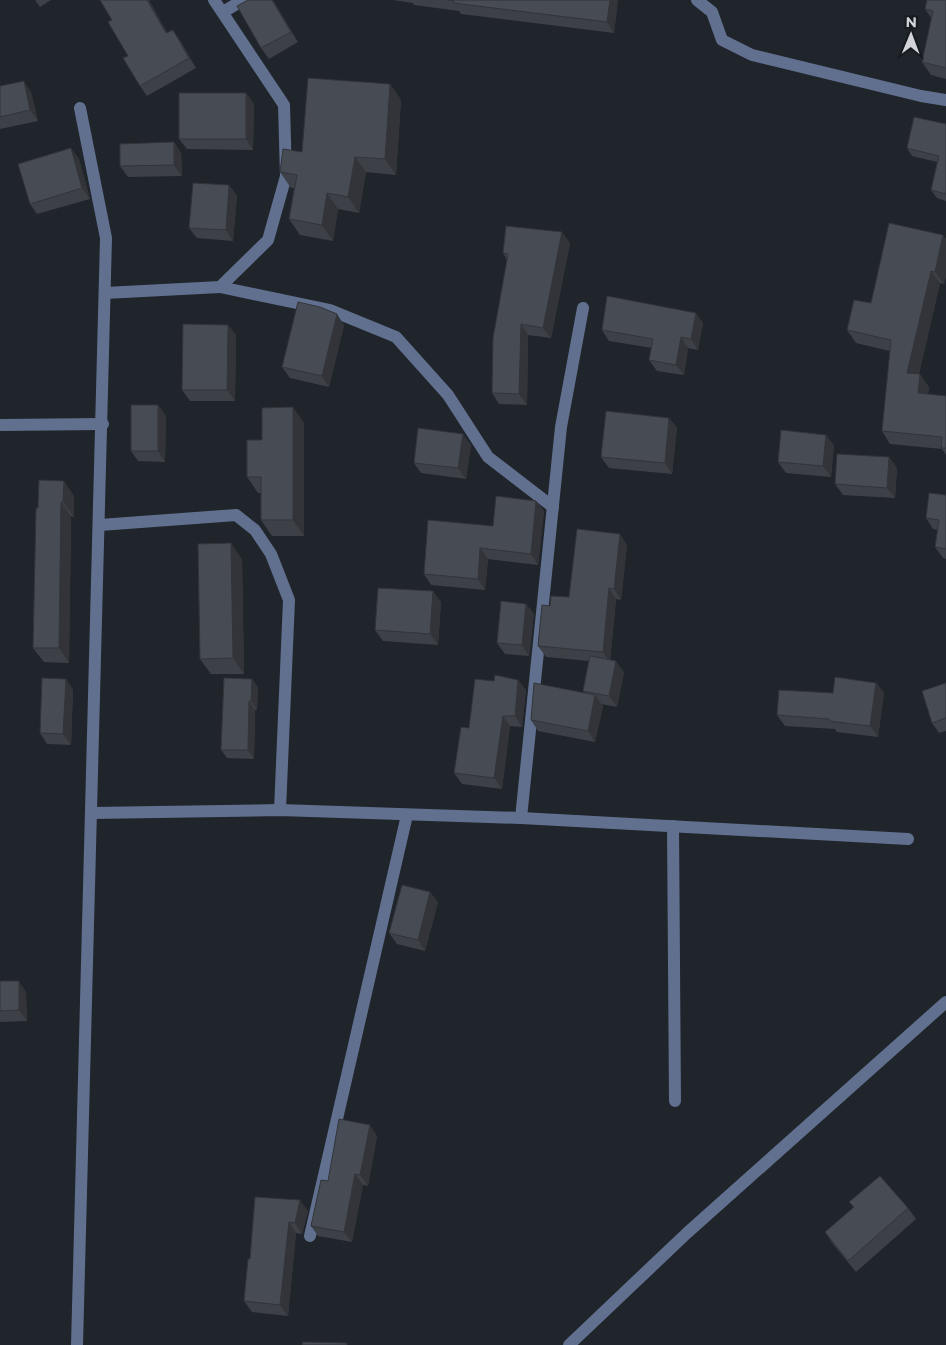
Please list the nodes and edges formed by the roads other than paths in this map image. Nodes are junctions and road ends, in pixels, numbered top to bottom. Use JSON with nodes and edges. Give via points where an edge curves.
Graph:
{"nodes":[{"id":1,"x":214,"y":0,"type":"edge"},
{"id":2,"x":243,"y":0,"type":"edge"},
{"id":3,"x":697,"y":0,"type":"edge"},
{"id":4,"x":222,"y":12,"type":"junction"},
{"id":5,"x":946,"y":100,"type":"edge"},
{"id":6,"x":80,"y":108,"type":"dead end"},
{"id":7,"x":220,"y":287,"type":"junction"},
{"id":8,"x":105,"y":293,"type":"junction"},
{"id":9,"x":583,"y":308,"type":"dead end"},
{"id":10,"x":103,"y":424,"type":"junction"},
{"id":11,"x":0,"y":425,"type":"edge"},
{"id":12,"x":553,"y":507,"type":"junction"},
{"id":13,"x":100,"y":525,"type":"junction"},
{"id":14,"x":280,"y":810,"type":"junction"},
{"id":15,"x":92,"y":813,"type":"junction"},
{"id":16,"x":407,"y":815,"type":"junction"},
{"id":17,"x":521,"y":818,"type":"junction"},
{"id":18,"x":673,"y":826,"type":"junction"},
{"id":19,"x":908,"y":839,"type":"dead end"},
{"id":20,"x":946,"y":1002,"type":"edge"},
{"id":21,"x":675,"y":1101,"type":"dead end"},
{"id":22,"x":310,"y":1236,"type":"edge"},
{"id":23,"x":77,"y":1345,"type":"edge"},
{"id":24,"x":568,"y":1345,"type":"edge"}],
"edges":[{"from":1,"to":4,"type":"street"},
{"from":2,"to":4,"type":"street"},
{"from":3,"to":5,"type":"street","via":[[712,12],[722,40],[752,54]]},
{"from":4,"to":7,"type":"street","via":[[284,105],[286,176],[268,240]]},
{"from":6,"to":8,"type":"street","via":[[106,238]]},
{"from":7,"to":8,"type":"street"},
{"from":7,"to":12,"type":"street","via":[[330,310],[396,337],[448,396],[488,457]]},
{"from":8,"to":10,"type":"street"},
{"from":9,"to":12,"type":"street","via":[[561,427]]},
{"from":10,"to":11,"type":"street"},
{"from":10,"to":13,"type":"street"},
{"from":12,"to":17,"type":"street"},
{"from":13,"to":14,"type":"street","via":[[236,515],[255,530],[271,554],[289,600]]},
{"from":13,"to":15,"type":"street"},
{"from":14,"to":15,"type":"street"},
{"from":14,"to":16,"type":"street"},
{"from":15,"to":23,"type":"street"},
{"from":16,"to":17,"type":"street"},
{"from":16,"to":22,"type":"street"},
{"from":17,"to":18,"type":"street"},
{"from":18,"to":19,"type":"street"},
{"from":18,"to":21,"type":"street"},
{"from":20,"to":24,"type":"street","via":[[687,1233]]}]}
